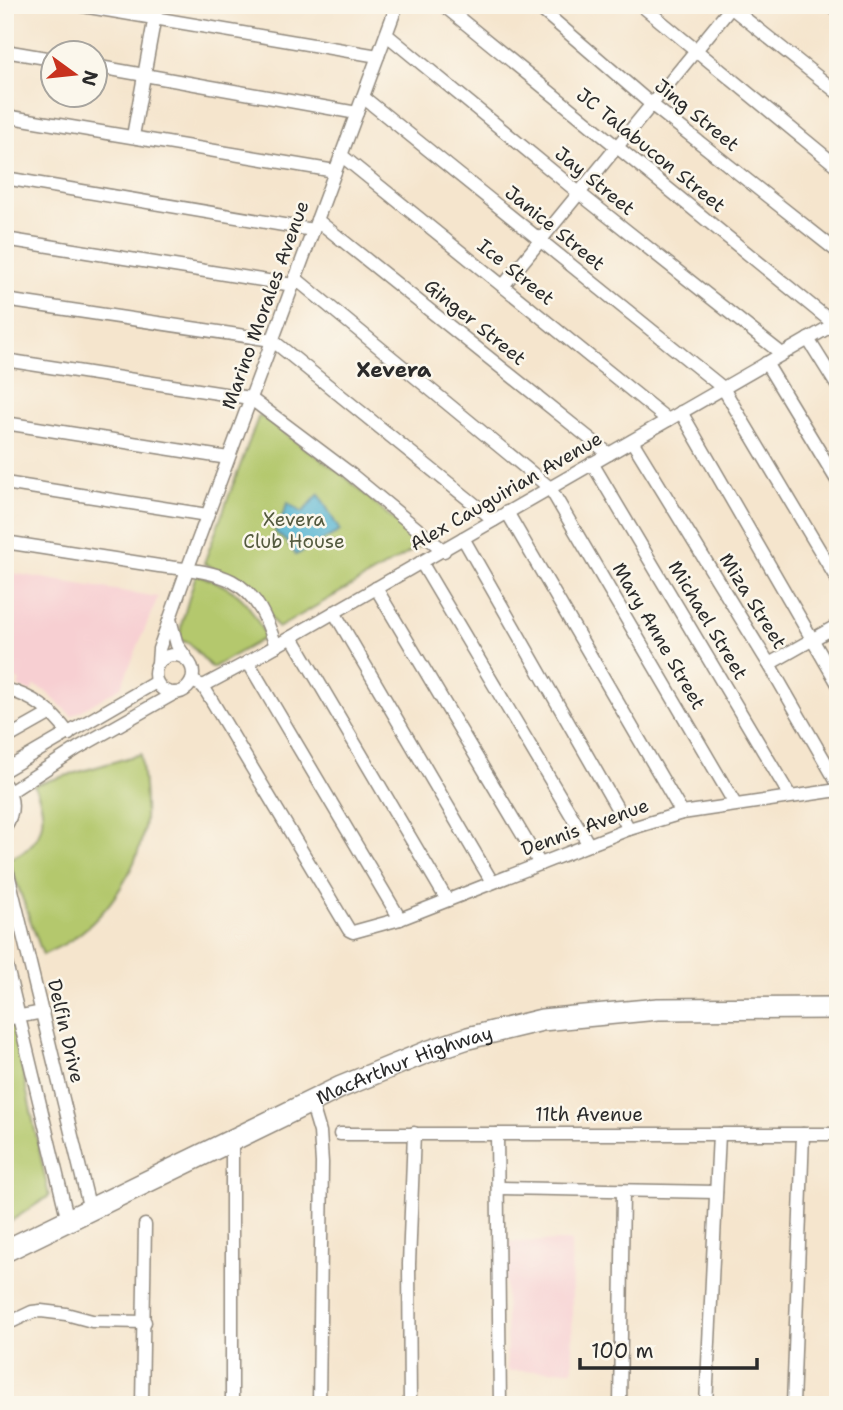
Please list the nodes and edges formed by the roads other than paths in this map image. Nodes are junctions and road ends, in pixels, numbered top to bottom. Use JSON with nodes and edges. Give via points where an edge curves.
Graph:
{"nodes":[{"id":1,"x":77,"y":5,"type":"edge"},
{"id":2,"x":157,"y":5,"type":"edge"},
{"id":3,"x":397,"y":5,"type":"edge"},
{"id":4,"x":443,"y":5,"type":"edge"},
{"id":5,"x":536,"y":5,"type":"edge"},
{"id":6,"x":640,"y":5,"type":"edge"},
{"id":7,"x":830,"y":5,"type":"edge"},
{"id":8,"x":731,"y":6,"type":"edge"},
{"id":9,"x":838,"y":12,"type":"edge"},
{"id":10,"x":154,"y":20,"type":"junction"},
{"id":11,"x":387,"y":34,"type":"junction"},
{"id":12,"x":696,"y":50,"type":"junction"},
{"id":13,"x":5,"y":51,"type":"edge"},
{"id":14,"x":378,"y":56,"type":"junction"},
{"id":15,"x":38,"y":57,"type":"edge"},
{"id":16,"x":108,"y":69,"type":"edge"},
{"id":17,"x":144,"y":75,"type":"junction"},
{"id":18,"x":838,"y":93,"type":"edge"},
{"id":19,"x":363,"y":97,"type":"junction"},
{"id":20,"x":651,"y":104,"type":"junction"},
{"id":21,"x":357,"y":113,"type":"junction"},
{"id":22,"x":5,"y":116,"type":"edge"},
{"id":23,"x":133,"y":136,"type":"junction"},
{"id":24,"x":616,"y":146,"type":"junction"},
{"id":25,"x":341,"y":155,"type":"junction"},
{"id":26,"x":838,"y":167,"type":"edge"},
{"id":27,"x":335,"y":171,"type":"junction"},
{"id":28,"x":5,"y":178,"type":"edge"},
{"id":29,"x":579,"y":193,"type":"junction"},
{"id":30,"x":315,"y":225,"type":"junction"},
{"id":31,"x":5,"y":239,"type":"edge"},
{"id":32,"x":540,"y":240,"type":"junction"},
{"id":33,"x":838,"y":252,"type":"edge"},
{"id":34,"x":294,"y":282,"type":"junction"},
{"id":35,"x":503,"y":286,"type":"junction"},
{"id":36,"x":5,"y":300,"type":"edge"},
{"id":37,"x":836,"y":323,"type":"edge"},
{"id":38,"x":808,"y":339,"type":"junction"},
{"id":39,"x":272,"y":340,"type":"junction"},
{"id":40,"x":782,"y":354,"type":"junction"},
{"id":41,"x":5,"y":360,"type":"edge"},
{"id":42,"x":766,"y":363,"type":"junction"},
{"id":43,"x":838,"y":387,"type":"edge"},
{"id":44,"x":723,"y":388,"type":"junction"},
{"id":45,"x":250,"y":398,"type":"junction"},
{"id":46,"x":681,"y":412,"type":"junction"},
{"id":47,"x":668,"y":420,"type":"junction"},
{"id":48,"x":5,"y":422,"type":"edge"},
{"id":49,"x":632,"y":441,"type":"junction"},
{"id":50,"x":608,"y":454,"type":"junction"},
{"id":51,"x":228,"y":458,"type":"junction"},
{"id":52,"x":592,"y":463,"type":"junction"},
{"id":53,"x":5,"y":482,"type":"edge"},
{"id":54,"x":838,"y":482,"type":"edge"},
{"id":55,"x":550,"y":488,"type":"junction"},
{"id":56,"x":507,"y":512,"type":"junction"},
{"id":57,"x":207,"y":515,"type":"junction"},
{"id":58,"x":494,"y":520,"type":"junction"},
{"id":59,"x":463,"y":538,"type":"junction"},
{"id":60,"x":5,"y":542,"type":"edge"},
{"id":61,"x":443,"y":551,"type":"junction"},
{"id":62,"x":421,"y":562,"type":"junction"},
{"id":63,"x":187,"y":570,"type":"junction"},
{"id":64,"x":838,"y":581,"type":"edge"},
{"id":65,"x":376,"y":588,"type":"junction"},
{"id":66,"x":334,"y":612,"type":"junction"},
{"id":67,"x":170,"y":618,"type":"junction"},
{"id":68,"x":838,"y":625,"type":"edge"},
{"id":69,"x":292,"y":636,"type":"junction"},
{"id":70,"x":811,"y":641,"type":"junction"},
{"id":71,"x":276,"y":646,"type":"junction"},
{"id":72,"x":187,"y":660,"type":"junction"},
{"id":73,"x":248,"y":662,"type":"junction"},
{"id":74,"x":158,"y":663,"type":"junction"},
{"id":75,"x":769,"y":664,"type":"junction"},
{"id":76,"x":156,"y":682,"type":"junction"},
{"id":77,"x":197,"y":684,"type":"junction"},
{"id":78,"x":838,"y":684,"type":"edge"},
{"id":79,"x":5,"y":689,"type":"edge"},
{"id":80,"x":175,"y":694,"type":"junction"},
{"id":81,"x":51,"y":713,"type":"junction"},
{"id":82,"x":69,"y":733,"type":"junction"},
{"id":83,"x":5,"y":739,"type":"edge"},
{"id":84,"x":5,"y":770,"type":"edge"},
{"id":85,"x":838,"y":784,"type":"edge"},
{"id":86,"x":7,"y":788,"type":"edge"},
{"id":87,"x":838,"y":790,"type":"edge"},
{"id":88,"x":790,"y":796,"type":"junction"},
{"id":89,"x":735,"y":804,"type":"junction"},
{"id":90,"x":682,"y":813,"type":"junction"},
{"id":91,"x":5,"y":827,"type":"edge"},
{"id":92,"x":629,"y":829,"type":"junction"},
{"id":93,"x":589,"y":845,"type":"junction"},
{"id":94,"x":5,"y":861,"type":"edge"},
{"id":95,"x":540,"y":864,"type":"junction"},
{"id":96,"x":492,"y":882,"type":"junction"},
{"id":97,"x":447,"y":900,"type":"junction"},
{"id":98,"x":400,"y":919,"type":"junction"},
{"id":99,"x":5,"y":959,"type":"edge"},
{"id":100,"x":838,"y":1008,"type":"edge"},
{"id":101,"x":43,"y":1012,"type":"junction"},
{"id":102,"x":19,"y":1017,"type":"junction"},
{"id":103,"x":5,"y":1019,"type":"edge"},
{"id":104,"x":311,"y":1102,"type":"junction"},
{"id":105,"x":414,"y":1133,"type":"junction"},
{"id":106,"x":340,"y":1134,"type":"dead end"},
{"id":107,"x":497,"y":1134,"type":"junction"},
{"id":108,"x":719,"y":1134,"type":"junction"},
{"id":109,"x":803,"y":1134,"type":"junction"},
{"id":110,"x":838,"y":1134,"type":"edge"},
{"id":111,"x":232,"y":1140,"type":"junction"},
{"id":112,"x":499,"y":1188,"type":"junction"},
{"id":113,"x":623,"y":1191,"type":"junction"},
{"id":114,"x":716,"y":1192,"type":"junction"},
{"id":115,"x":90,"y":1210,"type":"junction"},
{"id":116,"x":68,"y":1221,"type":"junction"},
{"id":117,"x":145,"y":1225,"type":"dead end"},
{"id":118,"x":5,"y":1251,"type":"edge"},
{"id":119,"x":13,"y":1321,"type":"dead end"},
{"id":120,"x":145,"y":1322,"type":"junction"},
{"id":121,"x":142,"y":1405,"type":"edge"},
{"id":122,"x":232,"y":1405,"type":"edge"},
{"id":123,"x":319,"y":1405,"type":"edge"},
{"id":124,"x":410,"y":1405,"type":"edge"},
{"id":125,"x":500,"y":1405,"type":"edge"},
{"id":126,"x":620,"y":1405,"type":"edge"},
{"id":127,"x":706,"y":1405,"type":"edge"},
{"id":128,"x":793,"y":1405,"type":"edge"}],
"edges":[{"from":1,"to":10,"type":"street"},
{"from":2,"to":10,"type":"street"},
{"from":3,"to":11,"type":"street","name":"Marino Morales Avenue"},
{"from":4,"to":24,"type":"street","name":"JC Talabucon Street"},
{"from":5,"to":20,"type":"street","name":"Jing Street"},
{"from":6,"to":12,"type":"street"},
{"from":7,"to":9,"type":"street"},
{"from":8,"to":12,"type":"street"},
{"from":8,"to":18,"type":"street"},
{"from":10,"to":14,"type":"street"},
{"from":10,"to":17,"type":"street"},
{"from":11,"to":14,"type":"street","name":"Marino Morales Avenue"},
{"from":11,"to":29,"type":"street","name":"Jay Street"},
{"from":12,"to":20,"type":"street"},
{"from":12,"to":26,"type":"street"},
{"from":13,"to":15,"type":"street"},
{"from":14,"to":19,"type":"street","name":"Marino Morales Avenue"},
{"from":16,"to":17,"type":"street"},
{"from":17,"to":21,"type":"street"},
{"from":17,"to":23,"type":"street"},
{"from":19,"to":21,"type":"street","name":"Marino Morales Avenue"},
{"from":19,"to":32,"type":"street","name":"Janice Street"},
{"from":20,"to":24,"type":"street"},
{"from":20,"to":33,"type":"street","name":"Jing Street"},
{"from":21,"to":25,"type":"street","name":"Marino Morales Avenue"},
{"from":22,"to":23,"type":"street"},
{"from":23,"to":27,"type":"street"},
{"from":24,"to":29,"type":"street"},
{"from":24,"to":37,"type":"street","name":"JC Talabucon Street"},
{"from":25,"to":27,"type":"street","name":"Marino Morales Avenue"},
{"from":25,"to":35,"type":"street","name":"Ice Street"},
{"from":27,"to":30,"type":"street","name":"Marino Morales Avenue"},
{"from":28,"to":30,"type":"street"},
{"from":29,"to":32,"type":"street"},
{"from":29,"to":40,"type":"street","name":"Jay Street"},
{"from":30,"to":34,"type":"street","name":"Marino Morales Avenue"},
{"from":30,"to":50,"type":"street","name":"Ginger Street"},
{"from":31,"to":34,"type":"street"},
{"from":32,"to":35,"type":"street"},
{"from":32,"to":44,"type":"street","name":"Janice Street"},
{"from":34,"to":39,"type":"street","name":"Marino Morales Avenue"},
{"from":34,"to":55,"type":"street"},
{"from":35,"to":47,"type":"street","name":"Ice Street"},
{"from":36,"to":39,"type":"street"},
{"from":37,"to":38,"type":"street","name":"Alex Cauguirian Avenue"},
{"from":38,"to":40,"type":"street","name":"Alex Cauguirian Avenue"},
{"from":38,"to":43,"type":"street"},
{"from":39,"to":45,"type":"street","name":"Marino Morales Avenue"},
{"from":39,"to":58,"type":"street"},
{"from":40,"to":42,"type":"street","name":"Alex Cauguirian Avenue"},
{"from":41,"to":45,"type":"street"},
{"from":42,"to":44,"type":"street","name":"Alex Cauguirian Avenue"},
{"from":42,"to":54,"type":"street"},
{"from":44,"to":46,"type":"street","name":"Alex Cauguirian Avenue"},
{"from":44,"to":64,"type":"street"},
{"from":45,"to":51,"type":"street","name":"Marino Morales Avenue"},
{"from":45,"to":61,"type":"street"},
{"from":46,"to":47,"type":"street","name":"Alex Cauguirian Avenue"},
{"from":46,"to":70,"type":"street"},
{"from":47,"to":49,"type":"street","name":"Alex Cauguirian Avenue"},
{"from":48,"to":51,"type":"street"},
{"from":49,"to":50,"type":"street","name":"Alex Cauguirian Avenue"},
{"from":49,"to":75,"type":"street","name":"Miza Street"},
{"from":50,"to":52,"type":"street","name":"Alex Cauguirian Avenue"},
{"from":51,"to":57,"type":"street","name":"Marino Morales Avenue"},
{"from":52,"to":55,"type":"street","name":"Alex Cauguirian Avenue"},
{"from":52,"to":88,"type":"street","name":"Michael Street"},
{"from":53,"to":57,"type":"street"},
{"from":55,"to":56,"type":"street","name":"Alex Cauguirian Avenue"},
{"from":55,"to":89,"type":"street","name":"Mary Anne Street"},
{"from":56,"to":58,"type":"street","name":"Alex Cauguirian Avenue"},
{"from":56,"to":90,"type":"street"},
{"from":57,"to":63,"type":"street","name":"Marino Morales Avenue"},
{"from":58,"to":59,"type":"street","name":"Alex Cauguirian Avenue"},
{"from":59,"to":61,"type":"street","name":"Alex Cauguirian Avenue"},
{"from":59,"to":92,"type":"street"},
{"from":60,"to":63,"type":"street"},
{"from":61,"to":62,"type":"street","name":"Alex Cauguirian Avenue"},
{"from":62,"to":65,"type":"street","name":"Alex Cauguirian Avenue"},
{"from":62,"to":93,"type":"street"},
{"from":63,"to":67,"type":"street","name":"Marino Morales Avenue"},
{"from":63,"to":71,"type":"street","via":[[233,581],[246,591],[266,617]]},
{"from":65,"to":66,"type":"street","name":"Alex Cauguirian Avenue"},
{"from":65,"to":95,"type":"street"},
{"from":66,"to":69,"type":"street","name":"Alex Cauguirian Avenue"},
{"from":66,"to":96,"type":"street"},
{"from":67,"to":72,"type":"street","via":[[177,645]]},
{"from":67,"to":74,"type":"street","name":"Marino Morales Avenue"},
{"from":68,"to":70,"type":"street"},
{"from":69,"to":71,"type":"street","name":"Alex Cauguirian Avenue"},
{"from":69,"to":97,"type":"street"},
{"from":70,"to":75,"type":"street"},
{"from":70,"to":78,"type":"street"},
{"from":71,"to":73,"type":"street","name":"Alex Cauguirian Avenue"},
{"from":72,"to":74,"type":"street","via":[[172,655]]},
{"from":72,"to":77,"type":"street"},
{"from":73,"to":77,"type":"street","name":"Alex Cauguirian Avenue"},
{"from":73,"to":98,"type":"street"},
{"from":74,"to":76,"type":"street"},
{"from":75,"to":85,"type":"street","name":"Miza Street"},
{"from":76,"to":80,"type":"street"},
{"from":76,"to":82,"type":"street"},
{"from":77,"to":80,"type":"street"},
{"from":77,"to":98,"type":"street","name":"Dennis Avenue","via":[[349,930]]},
{"from":79,"to":81,"type":"street","via":[[23,694]]},
{"from":80,"to":86,"type":"street"},
{"from":81,"to":82,"type":"street"},
{"from":81,"to":83,"type":"street"},
{"from":82,"to":84,"type":"street"},
{"from":86,"to":91,"type":"street","via":[[12,809]]},
{"from":87,"to":88,"type":"street","name":"Dennis Avenue"},
{"from":88,"to":89,"type":"street","name":"Dennis Avenue"},
{"from":89,"to":90,"type":"street","name":"Dennis Avenue"},
{"from":90,"to":92,"type":"street","name":"Dennis Avenue"},
{"from":92,"to":93,"type":"street","name":"Dennis Avenue"},
{"from":93,"to":95,"type":"street","name":"Dennis Avenue"},
{"from":94,"to":101,"type":"street","name":"Delfin Drive"},
{"from":95,"to":96,"type":"street","name":"Dennis Avenue"},
{"from":96,"to":97,"type":"street","name":"Dennis Avenue"},
{"from":97,"to":98,"type":"street","name":"Dennis Avenue"},
{"from":99,"to":102,"type":"street"},
{"from":100,"to":104,"type":"highway","name":"MacArthur Highway","via":[[658,1010],[542,1020],[427,1052]]},
{"from":101,"to":102,"type":"street"},
{"from":101,"to":115,"type":"street","name":"Delfin Drive"},
{"from":102,"to":103,"type":"street"},
{"from":102,"to":116,"type":"street"},
{"from":104,"to":111,"type":"highway","name":"MacArthur Highway"},
{"from":104,"to":123,"type":"street","via":[[320,1132],[322,1163]]},
{"from":105,"to":106,"type":"street","name":"11th Avenue"},
{"from":105,"to":107,"type":"street","name":"11th Avenue"},
{"from":105,"to":124,"type":"street"},
{"from":107,"to":108,"type":"street","name":"11th Avenue"},
{"from":107,"to":112,"type":"street"},
{"from":108,"to":109,"type":"street","name":"11th Avenue"},
{"from":108,"to":114,"type":"street"},
{"from":109,"to":110,"type":"street","name":"11th Avenue"},
{"from":109,"to":128,"type":"street"},
{"from":111,"to":115,"type":"highway","name":"MacArthur Highway"},
{"from":111,"to":122,"type":"street"},
{"from":112,"to":113,"type":"street"},
{"from":112,"to":125,"type":"street"},
{"from":113,"to":114,"type":"street"},
{"from":113,"to":126,"type":"street"},
{"from":114,"to":127,"type":"street"},
{"from":115,"to":116,"type":"highway","name":"MacArthur Highway"},
{"from":116,"to":118,"type":"highway","name":"MacArthur Highway"},
{"from":117,"to":120,"type":"street"},
{"from":119,"to":120,"type":"street","via":[[41,1311],[92,1321]]},
{"from":120,"to":121,"type":"street"}]}
